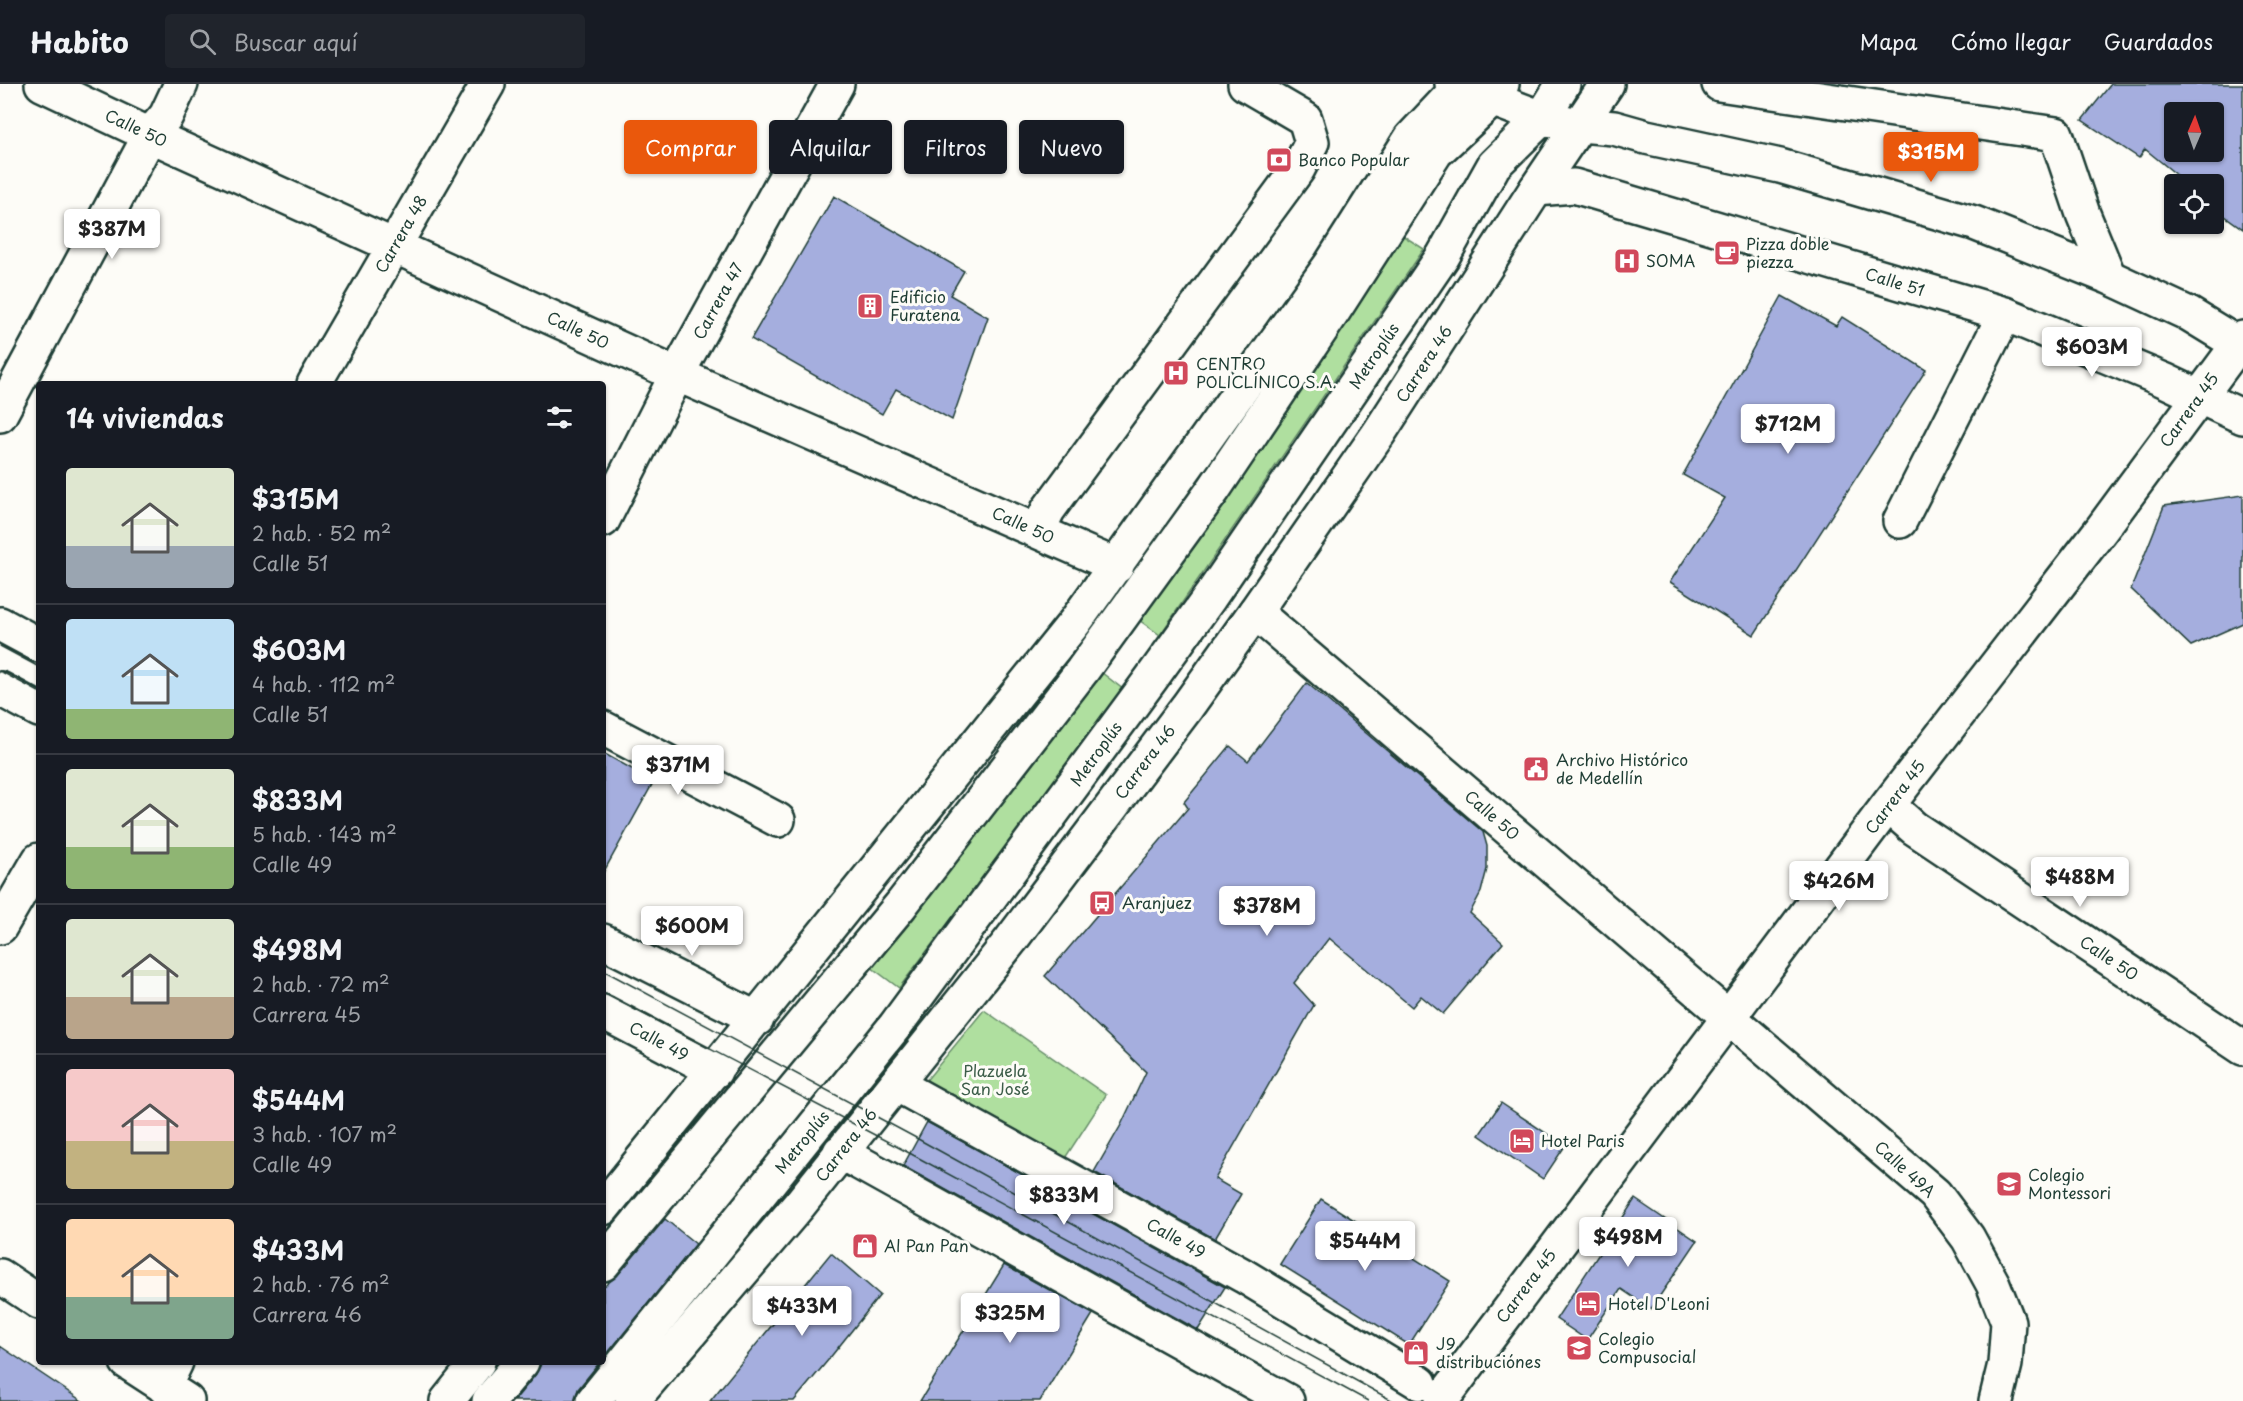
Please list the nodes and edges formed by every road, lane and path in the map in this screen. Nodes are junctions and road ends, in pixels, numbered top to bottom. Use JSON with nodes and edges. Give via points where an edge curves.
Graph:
{"nodes":[{"id":1,"x":42,"y":84,"type":"edge"},
{"id":2,"x":181,"y":84,"type":"edge"},
{"id":3,"x":488,"y":84,"type":"edge"},
{"id":4,"x":837,"y":84,"type":"edge"},
{"id":5,"x":1245,"y":84,"type":"edge"},
{"id":6,"x":1563,"y":84,"type":"edge"},
{"id":7,"x":1607,"y":84,"type":"edge"},
{"id":8,"x":1719,"y":84,"type":"edge"},
{"id":9,"x":1458,"y":85,"type":"edge"},
{"id":10,"x":1497,"y":91,"type":"edge"},
{"id":11,"x":1542,"y":118,"type":"junction"},
{"id":12,"x":1580,"y":125,"type":"junction"},
{"id":13,"x":150,"y":135,"type":"junction"},
{"id":14,"x":1536,"y":189,"type":"junction"},
{"id":15,"x":394,"y":246,"type":"junction"},
{"id":16,"x":2109,"y":277,"type":"junction"},
{"id":17,"x":2005,"y":314,"type":"junction"},
{"id":18,"x":2242,"y":343,"type":"edge"},
{"id":19,"x":677,"y":374,"type":"junction"},
{"id":20,"x":316,"y":381,"type":"edge"},
{"id":21,"x":2199,"y":395,"type":"junction"},
{"id":22,"x":0,"y":415,"type":"edge"},
{"id":23,"x":2243,"y":417,"type":"edge"},
{"id":24,"x":606,"y":514,"type":"edge"},
{"id":25,"x":1900,"y":521,"type":"dead end"},
{"id":26,"x":1038,"y":531,"type":"junction"},
{"id":27,"x":1117,"y":566,"type":"junction"},
{"id":28,"x":1255,"y":612,"type":"junction"},
{"id":29,"x":0,"y":624,"type":"edge"},
{"id":30,"x":36,"y":643,"type":"edge"},
{"id":31,"x":0,"y":689,"type":"edge"},
{"id":32,"x":36,"y":708,"type":"edge"},
{"id":33,"x":606,"y":730,"type":"edge"},
{"id":34,"x":1888,"y":805,"type":"junction"},
{"id":35,"x":778,"y":820,"type":"dead end"},
{"id":36,"x":36,"y":865,"type":"edge"},
{"id":37,"x":0,"y":927,"type":"edge"},
{"id":38,"x":606,"y":942,"type":"edge"},
{"id":39,"x":606,"y":1014,"type":"edge"},
{"id":40,"x":1729,"y":1017,"type":"junction"},
{"id":41,"x":757,"y":1019,"type":"junction"},
{"id":42,"x":2243,"y":1048,"type":"edge"},
{"id":43,"x":715,"y":1071,"type":"junction"},
{"id":44,"x":896,"y":1084,"type":"junction"},
{"id":45,"x":840,"y":1152,"type":"junction"},
{"id":46,"x":606,"y":1204,"type":"edge"},
{"id":47,"x":606,"y":1260,"type":"edge"},
{"id":48,"x":0,"y":1276,"type":"edge"},
{"id":49,"x":36,"y":1300,"type":"edge"},
{"id":50,"x":134,"y":1365,"type":"edge"},
{"id":51,"x":476,"y":1365,"type":"edge"},
{"id":52,"x":519,"y":1365,"type":"edge"},
{"id":53,"x":175,"y":1383,"type":"edge"},
{"id":54,"x":1430,"y":1392,"type":"edge"},
{"id":55,"x":447,"y":1401,"type":"edge"},
{"id":56,"x":489,"y":1401,"type":"edge"},
{"id":57,"x":593,"y":1401,"type":"edge"},
{"id":58,"x":632,"y":1401,"type":"edge"},
{"id":59,"x":1287,"y":1401,"type":"edge"},
{"id":60,"x":1996,"y":1401,"type":"edge"}],
"edges":[{"from":1,"to":13,"type":"street","name":"Calle 50"},
{"from":2,"to":13,"type":"street","via":[[166,116]]},
{"from":3,"to":15,"type":"street","name":"Carrera 48"},
{"from":4,"to":19,"type":"street","name":"Carrera 47"},
{"from":5,"to":26,"type":"street","via":[[1305,119],[1312,142],[1298,169],[1048,510]]},
{"from":6,"to":11,"type":"street","name":"Metroplús"},
{"from":7,"to":12,"type":"street","name":"Carrera 46"},
{"from":8,"to":16,"type":"street","via":[[2056,134]]},
{"from":9,"to":10,"type":"street"},
{"from":9,"to":27,"type":"street","via":[[1411,138],[1331,264]]},
{"from":10,"to":11,"type":"street"},
{"from":10,"to":47,"type":"street","via":[[1436,152],[1214,489],[1075,680],[901,905]]},
{"from":11,"to":12,"type":"street"},
{"from":11,"to":57,"type":"street","name":"Metroplús","via":[[1494,165],[1443,256],[1210,597],[902,1017]]},
{"from":12,"to":14,"type":"street","name":"Carrera 46"},
{"from":12,"to":16,"type":"street","via":[[1614,128],[1695,146],[1878,193],[1974,223]]},
{"from":13,"to":15,"type":"street","name":"Calle 50"},
{"from":13,"to":22,"type":"street"},
{"from":14,"to":17,"type":"street","name":"Calle 51","via":[[1574,186]]},
{"from":14,"to":28,"type":"street","name":"Carrera 46","via":[[1379,433]]},
{"from":15,"to":19,"type":"street","name":"Calle 50"},
{"from":15,"to":20,"type":"street","name":"Carrera 48"},
{"from":16,"to":18,"type":"street"},
{"from":17,"to":21,"type":"street","name":"Calle 51"},
{"from":17,"to":25,"type":"street"},
{"from":18,"to":21,"type":"street","name":"Carrera 45"},
{"from":19,"to":24,"type":"street","name":"Carrera 47"},
{"from":19,"to":26,"type":"street","name":"Calle 50"},
{"from":21,"to":23,"type":"street","name":"Calle 51"},
{"from":21,"to":34,"type":"street","name":"Carrera 45","via":[[2101,530]]},
{"from":26,"to":27,"type":"street","name":"Calle 50"},
{"from":27,"to":41,"type":"street"},
{"from":28,"to":40,"type":"street","name":"Calle 50"},
{"from":28,"to":44,"type":"street","name":"Carrera 46","via":[[1011,940]]},
{"from":29,"to":30,"type":"street"},
{"from":31,"to":32,"type":"street"},
{"from":33,"to":35,"type":"street"},
{"from":34,"to":40,"type":"street","name":"Carrera 45"},
{"from":34,"to":42,"type":"street","name":"Calle 50","via":[[1914,828]]},
{"from":36,"to":37,"type":"street"},
{"from":38,"to":41,"type":"street"},
{"from":39,"to":43,"type":"street","name":"Calle 49"},
{"from":40,"to":54,"type":"street","name":"Carrera 45"},
{"from":40,"to":60,"type":"street","name":"Calle 49A","via":[[1935,1194],[1968,1238],[2008,1322],[2005,1364]]},
{"from":41,"to":43,"type":"street"},
{"from":43,"to":46,"type":"street"},
{"from":44,"to":45,"type":"street","name":"Carrera 46"},
{"from":44,"to":54,"type":"street","name":"Calle 49","via":[[1244,1276]]},
{"from":45,"to":58,"type":"street","name":"Carrera 46"},
{"from":45,"to":59,"type":"street"},
{"from":48,"to":49,"type":"street"},
{"from":50,"to":53,"type":"street"},
{"from":51,"to":55,"type":"street"},
{"from":52,"to":56,"type":"street"}]}
